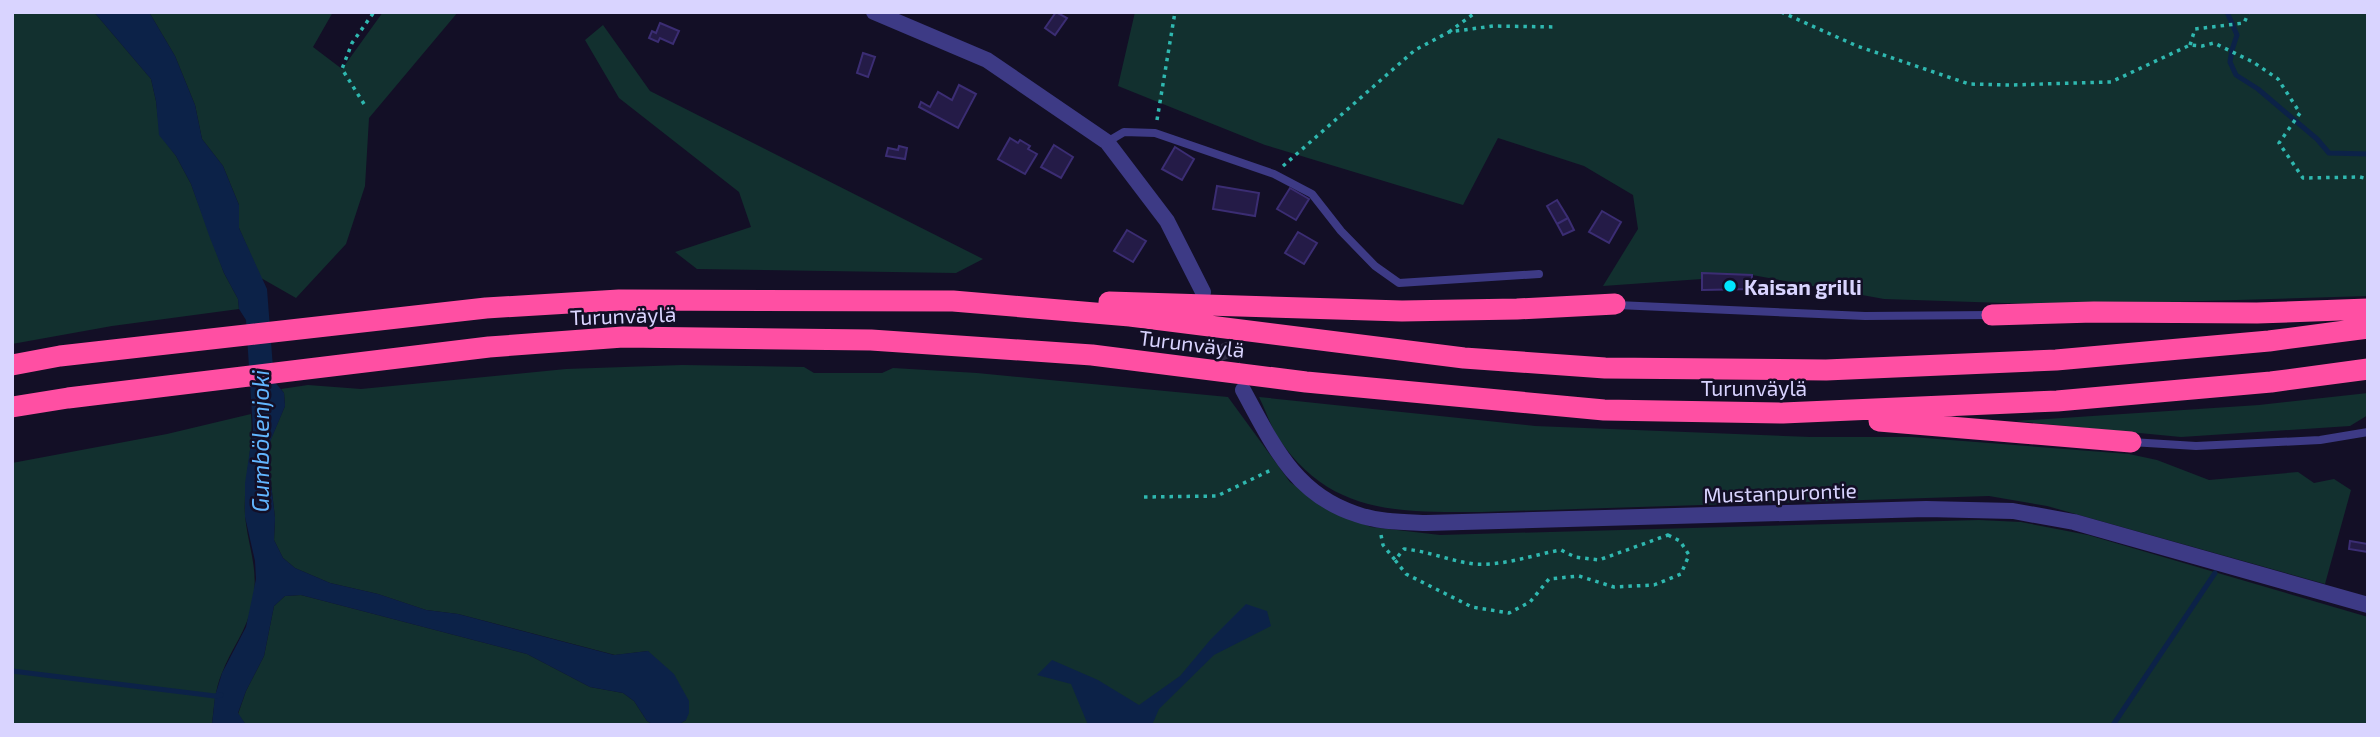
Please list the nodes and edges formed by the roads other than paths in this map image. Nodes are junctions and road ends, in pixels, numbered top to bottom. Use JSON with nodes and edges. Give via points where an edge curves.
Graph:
{"nodes":[{"id":1,"x":874,"y":12,"type":"edge"},
{"id":2,"x":1107,"y":142,"type":"junction"},
{"id":3,"x":1539,"y":274,"type":"dead end"},
{"id":4,"x":1203,"y":292,"type":"dead end"},
{"id":5,"x":953,"y":302,"type":"junction"},
{"id":6,"x":1615,"y":304,"type":"joint"},
{"id":7,"x":2368,"y":309,"type":"edge"},
{"id":8,"x":1992,"y":315,"type":"joint"},
{"id":9,"x":2368,"y":328,"type":"edge"},
{"id":10,"x":12,"y":365,"type":"edge"},
{"id":11,"x":2368,"y":369,"type":"edge"},
{"id":12,"x":1243,"y":390,"type":"tunnel mouth"},
{"id":13,"x":12,"y":408,"type":"edge"},
{"id":14,"x":1783,"y":413,"type":"junction"},
{"id":15,"x":2368,"y":432,"type":"edge"},
{"id":16,"x":2131,"y":442,"type":"joint"},
{"id":17,"x":2368,"y":605,"type":"edge"}],
"edges":[{"from":1,"to":2,"type":"street","via":[[987,60]]},
{"from":2,"to":3,"type":"lane","via":[[1124,132],[1155,133],[1273,174],[1312,194],[1375,266],[1399,283]]},
{"from":2,"to":4,"type":"street","via":[[1167,221]]},
{"from":5,"to":6,"type":"highway","via":[[1136,302],[1402,311]]},
{"from":5,"to":9,"type":"highway","name":"Turunväylä","via":[[1130,316],[1464,358],[1605,368],[1826,370],[2056,360]]},
{"from":5,"to":10,"type":"highway","name":"Turunväylä","via":[[619,300],[486,308]]},
{"from":6,"to":8,"type":"lane","via":[[1865,316]]},
{"from":7,"to":8,"type":"highway"},
{"from":11,"to":14,"type":"highway","name":"Turunväylä","via":[[2057,401]]},
{"from":12,"to":17,"type":"street","name":"Mustanpurontie","via":[[1292,472],[1322,499],[1379,519],[1426,523],[1926,509],[2013,512],[2074,522]]},
{"from":13,"to":14,"type":"highway","name":"Turunväylä","via":[[489,347],[623,337],[871,340],[1092,355],[1306,383],[1604,410]]},
{"from":14,"to":16,"type":"highway"},
{"from":15,"to":16,"type":"lane","via":[[2320,440],[2196,446]]}]}
